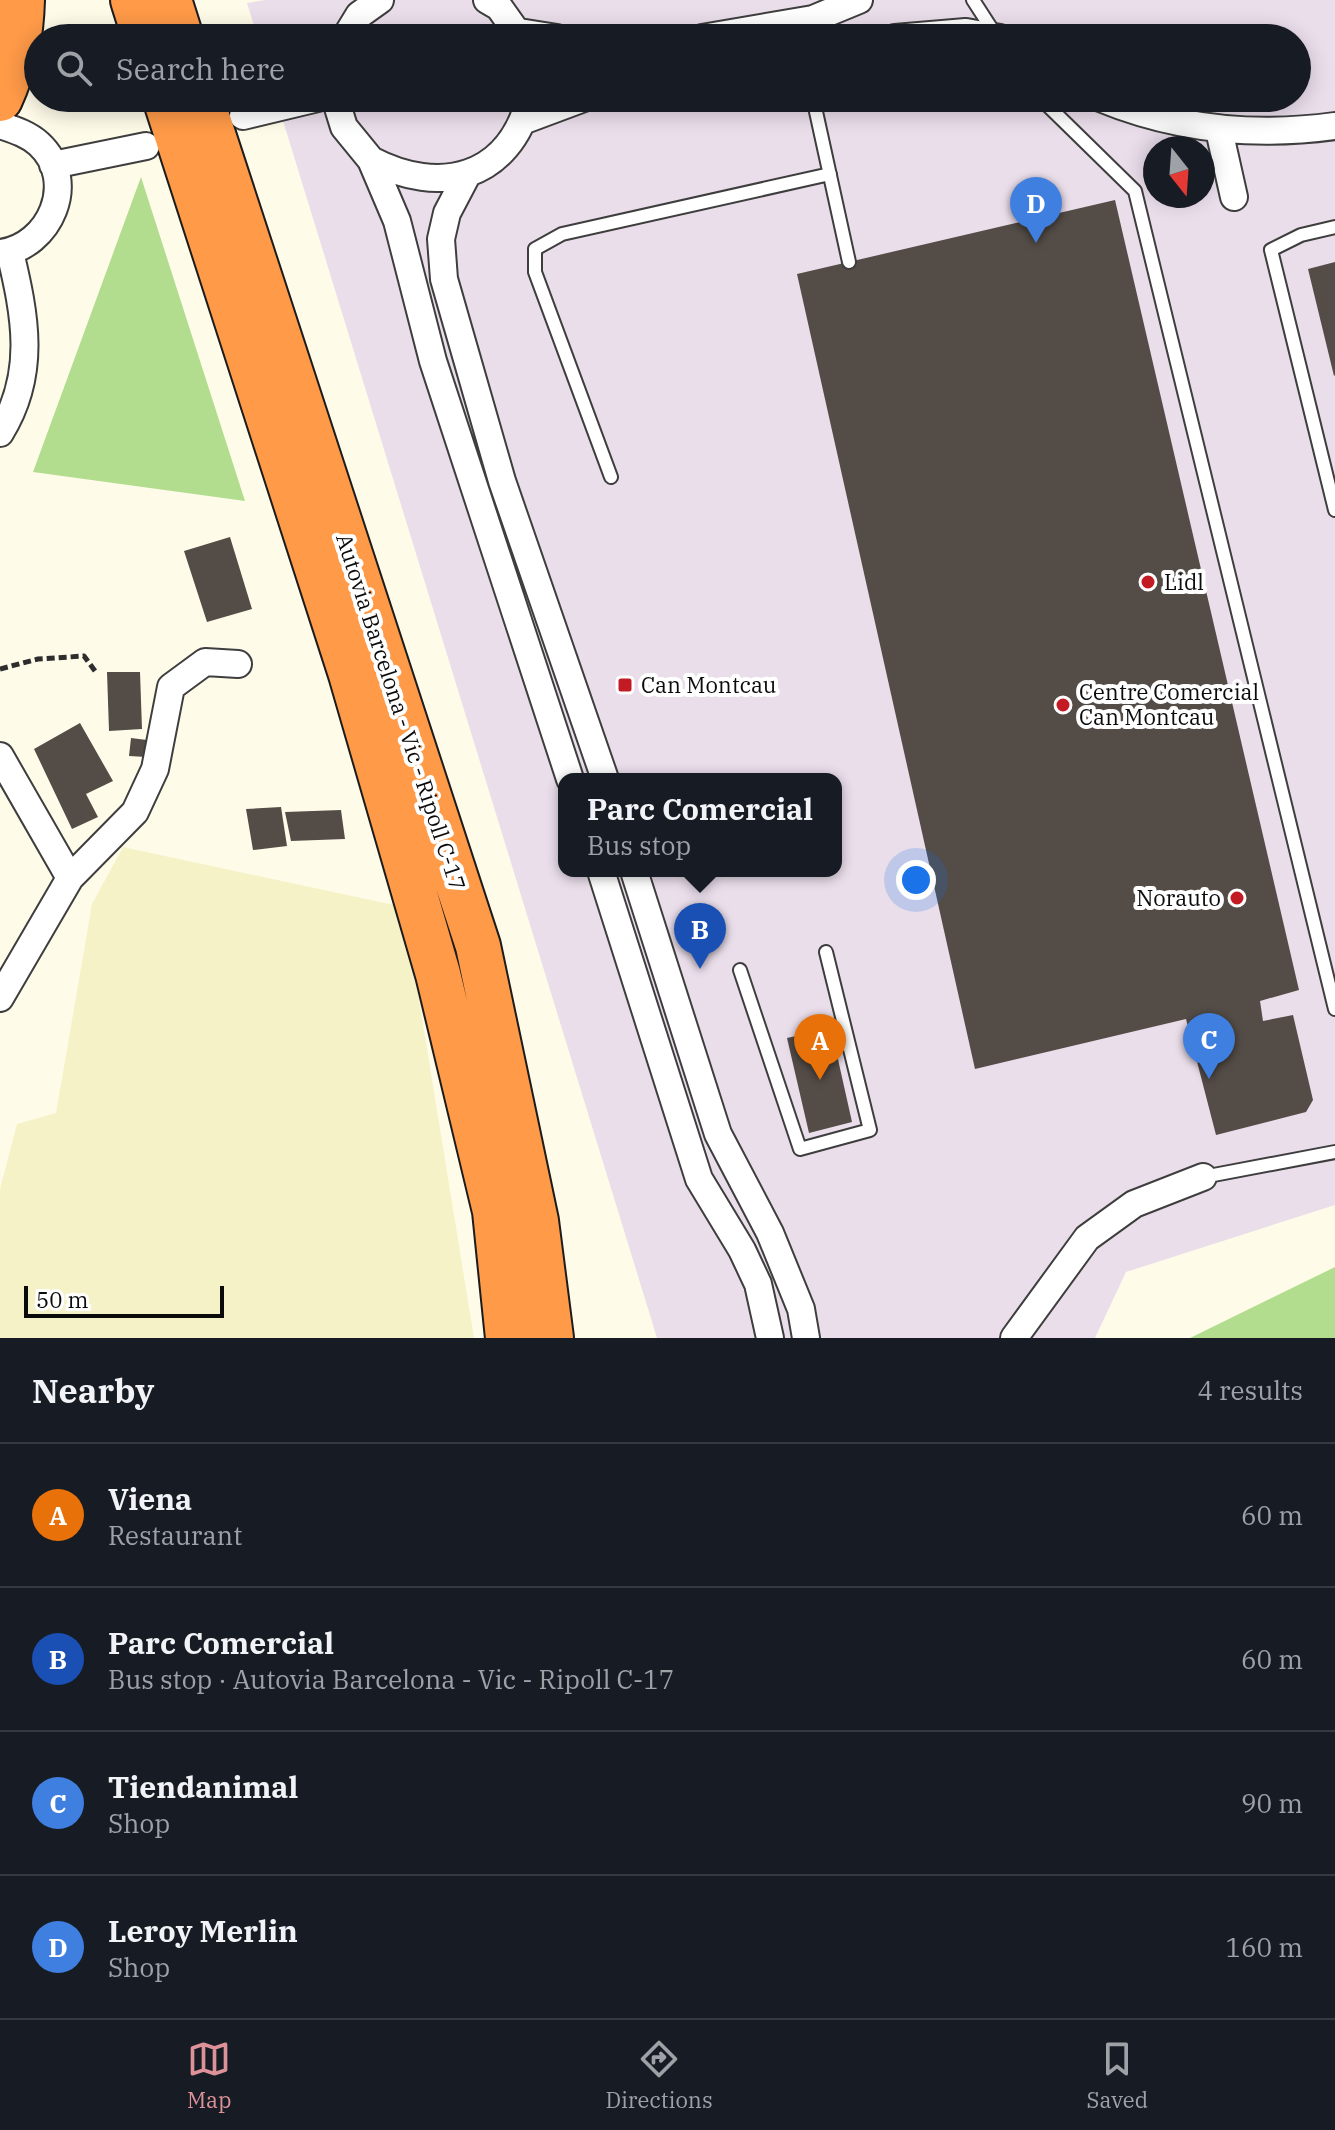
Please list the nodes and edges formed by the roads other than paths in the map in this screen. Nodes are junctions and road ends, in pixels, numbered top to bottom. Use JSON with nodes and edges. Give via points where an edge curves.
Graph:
{"nodes":[{"id":1,"x":22,"y":0,"type":"edge"},
{"id":2,"x":133,"y":0,"type":"edge"},
{"id":3,"x":169,"y":0,"type":"edge"},
{"id":4,"x":380,"y":0,"type":"edge"},
{"id":5,"x":487,"y":0,"type":"edge"},
{"id":6,"x":859,"y":0,"type":"edge"},
{"id":7,"x":973,"y":0,"type":"edge"},
{"id":8,"x":141,"y":24,"type":"edge"},
{"id":9,"x":177,"y":24,"type":"edge"},
{"id":10,"x":354,"y":24,"type":"edge"},
{"id":11,"x":512,"y":24,"type":"edge"},
{"id":12,"x":784,"y":24,"type":"edge"},
{"id":13,"x":990,"y":24,"type":"edge"},
{"id":14,"x":0,"y":99,"type":"edge"},
{"id":15,"x":170,"y":112,"type":"edge"},
{"id":16,"x":206,"y":112,"type":"edge"},
{"id":17,"x":260,"y":112,"type":"edge"},
{"id":18,"x":339,"y":112,"type":"edge"},
{"id":19,"x":526,"y":112,"type":"edge"},
{"id":20,"x":816,"y":112,"type":"edge"},
{"id":21,"x":1054,"y":112,"type":"edge"},
{"id":22,"x":1139,"y":112,"type":"edge"},
{"id":23,"x":243,"y":116,"type":"dead end"},
{"id":24,"x":0,"y":125,"type":"edge"},
{"id":25,"x":1335,"y":126,"type":"edge"},
{"id":26,"x":1219,"y":130,"type":"junction"},
{"id":27,"x":146,"y":146,"type":"dead end"},
{"id":28,"x":371,"y":160,"type":"junction"},
{"id":29,"x":53,"y":165,"type":"junction"},
{"id":30,"x":830,"y":174,"type":"junction"},
{"id":31,"x":467,"y":175,"type":"junction"},
{"id":32,"x":1234,"y":197,"type":"dead end"},
{"id":33,"x":1335,"y":227,"type":"edge"},
{"id":34,"x":5,"y":253,"type":"edge"},
{"id":35,"x":849,"y":262,"type":"dead end"},
{"id":36,"x":0,"y":433,"type":"edge"},
{"id":37,"x":611,"y":477,"type":"dead end"},
{"id":38,"x":1335,"y":510,"type":"edge"},
{"id":39,"x":238,"y":664,"type":"dead end"},
{"id":40,"x":0,"y":756,"type":"edge"},
{"id":41,"x":568,"y":773,"type":"edge"},
{"id":42,"x":603,"y":773,"type":"edge"},
{"id":43,"x":603,"y":877,"type":"edge"},
{"id":44,"x":636,"y":877,"type":"edge"},
{"id":45,"x":70,"y":878,"type":"junction"},
{"id":46,"x":826,"y":952,"type":"dead end"},
{"id":47,"x":740,"y":970,"type":"dead end"},
{"id":48,"x":0,"y":998,"type":"edge"},
{"id":49,"x":1335,"y":1009,"type":"edge"},
{"id":50,"x":1335,"y":1152,"type":"edge"},
{"id":51,"x":1203,"y":1177,"type":"joint"},
{"id":52,"x":508,"y":1338,"type":"edge"},
{"id":53,"x":551,"y":1338,"type":"edge"},
{"id":54,"x":770,"y":1338,"type":"edge"},
{"id":55,"x":806,"y":1338,"type":"edge"},
{"id":56,"x":1014,"y":1338,"type":"edge"}],
"edges":[{"from":1,"to":14,"type":"highway","via":[[21,32]]},
{"from":2,"to":8,"type":"highway"},
{"from":3,"to":9,"type":"highway"},
{"from":4,"to":10,"type":"street"},
{"from":5,"to":11,"type":"street"},
{"from":6,"to":12,"type":"street","via":[[813,19]]},
{"from":7,"to":13,"type":"lane"},
{"from":15,"to":52,"type":"highway","name":"Autovia Barcelona - Vic - Ripoll C-17","via":[[351,674],[438,974],[495,1211]]},
{"from":16,"to":53,"type":"highway","name":"Autovia Barcelona - Vic - Ripoll C-17","via":[[478,946],[536,1221]]},
{"from":17,"to":23,"type":"street"},
{"from":18,"to":28,"type":"street","via":[[344,127]]},
{"from":19,"to":31,"type":"street","via":[[511,143]]},
{"from":20,"to":30,"type":"lane"},
{"from":21,"to":49,"type":"lane","via":[[1135,191]]},
{"from":22,"to":26,"type":"street"},
{"from":24,"to":29,"type":"street","via":[[41,146]]},
{"from":25,"to":26,"type":"street"},
{"from":26,"to":32,"type":"street"},
{"from":27,"to":29,"type":"street"},
{"from":28,"to":31,"type":"street","via":[[423,179]]},
{"from":28,"to":41,"type":"street","via":[[397,221],[433,361]]},
{"from":29,"to":34,"type":"street","via":[[58,186],[46,228],[30,243]]},
{"from":30,"to":35,"type":"lane"},
{"from":30,"to":37,"type":"lane","via":[[562,234],[535,249],[535,272]]},
{"from":31,"to":42,"type":"street","via":[[447,213],[441,239],[444,279],[502,481]]},
{"from":33,"to":38,"type":"lane","via":[[1271,250]]},
{"from":34,"to":36,"type":"street","via":[[26,318],[26,351],[18,390]]},
{"from":39,"to":45,"type":"street","via":[[205,662],[171,687],[155,769],[135,812]]},
{"from":40,"to":45,"type":"street"},
{"from":43,"to":54,"type":"street","via":[[699,1179],[758,1284]]},
{"from":44,"to":55,"type":"street","via":[[714,1123],[775,1245],[801,1309]]},
{"from":45,"to":48,"type":"street"},
{"from":46,"to":47,"type":"lane","via":[[870,1130],[800,1149]]},
{"from":50,"to":51,"type":"lane"},
{"from":51,"to":56,"type":"street","via":[[1134,1204],[1087,1238]]}]}
